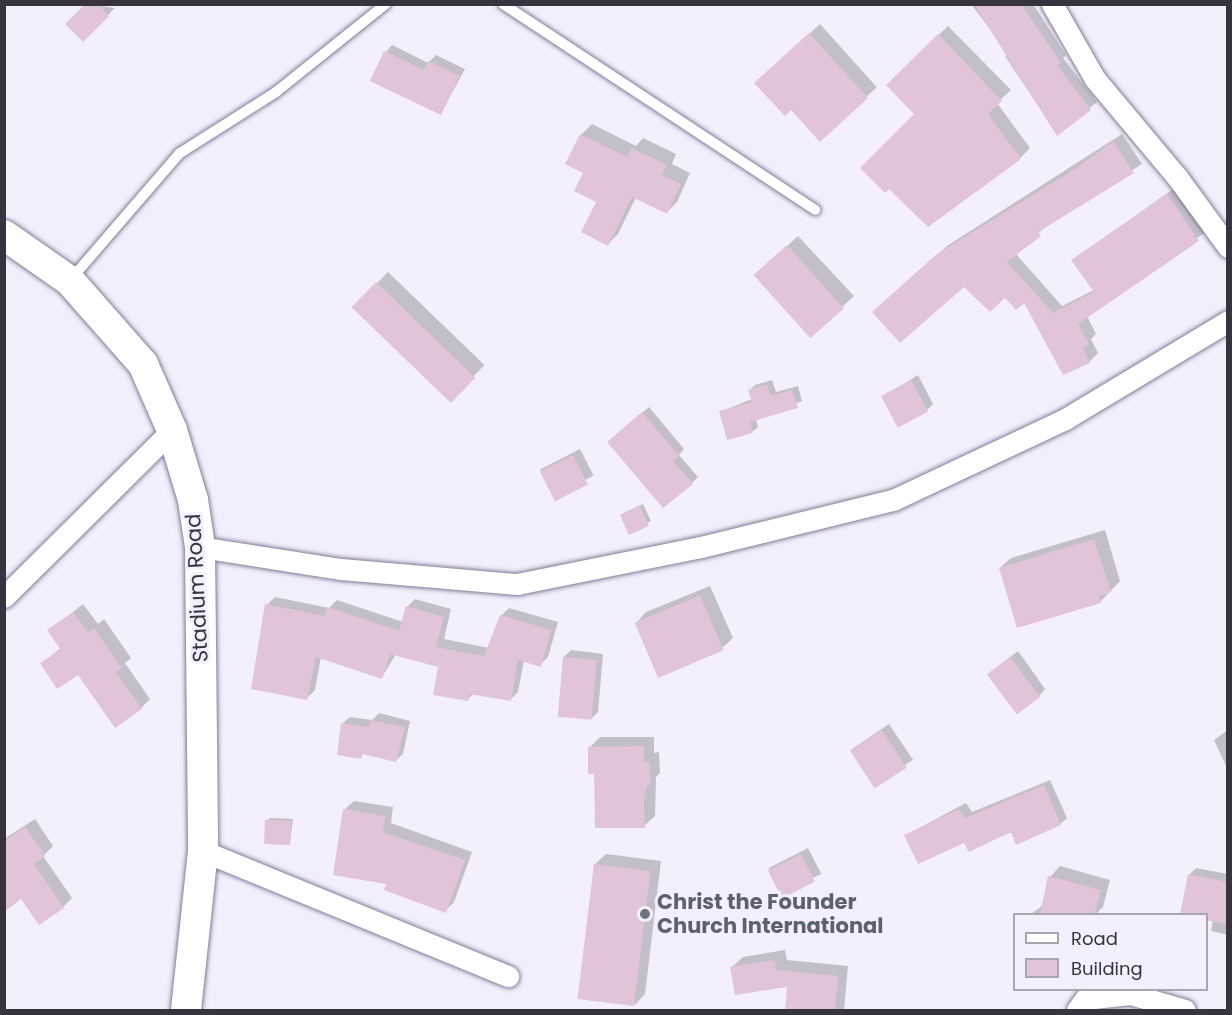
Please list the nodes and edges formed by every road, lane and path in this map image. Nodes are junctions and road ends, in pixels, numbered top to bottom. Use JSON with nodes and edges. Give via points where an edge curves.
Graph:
{"nodes":[{"id":1,"x":386,"y":4,"type":"edge"},
{"id":2,"x":503,"y":4,"type":"edge"},
{"id":3,"x":1052,"y":4,"type":"edge"},
{"id":4,"x":815,"y":210,"type":"dead end"},
{"id":5,"x":4,"y":235,"type":"edge"},
{"id":6,"x":1227,"y":248,"type":"edge"},
{"id":7,"x":70,"y":281,"type":"junction"},
{"id":8,"x":1227,"y":321,"type":"edge"},
{"id":9,"x":172,"y":430,"type":"junction"},
{"id":10,"x":200,"y":547,"type":"junction"},
{"id":11,"x":4,"y":597,"type":"edge"},
{"id":12,"x":203,"y":851,"type":"junction"},
{"id":13,"x":508,"y":976,"type":"dead end"},
{"id":14,"x":186,"y":1011,"type":"edge"},
{"id":15,"x":1077,"y":1011,"type":"edge"},
{"id":16,"x":1185,"y":1011,"type":"edge"}],
"edges":[{"from":1,"to":7,"type":"lane","via":[[276,92],[180,153]]},
{"from":2,"to":4,"type":"lane"},
{"from":3,"to":6,"type":"street","via":[[1095,79],[1177,177]]},
{"from":5,"to":7,"type":"main road","name":"Stadium Road"},
{"from":7,"to":9,"type":"main road","name":"Stadium Road","via":[[143,364]]},
{"from":8,"to":10,"type":"street","via":[[1065,419],[893,500],[701,547],[517,584],[341,569]]},
{"from":9,"to":10,"type":"main road","name":"Stadium Road","via":[[193,500]]},
{"from":9,"to":11,"type":"street"},
{"from":10,"to":12,"type":"main road","name":"Stadium Road"},
{"from":12,"to":13,"type":"street"},
{"from":12,"to":14,"type":"main road","name":"Stadium Road"},
{"from":15,"to":16,"type":"street","via":[[1085,999],[1130,994]]}]}
